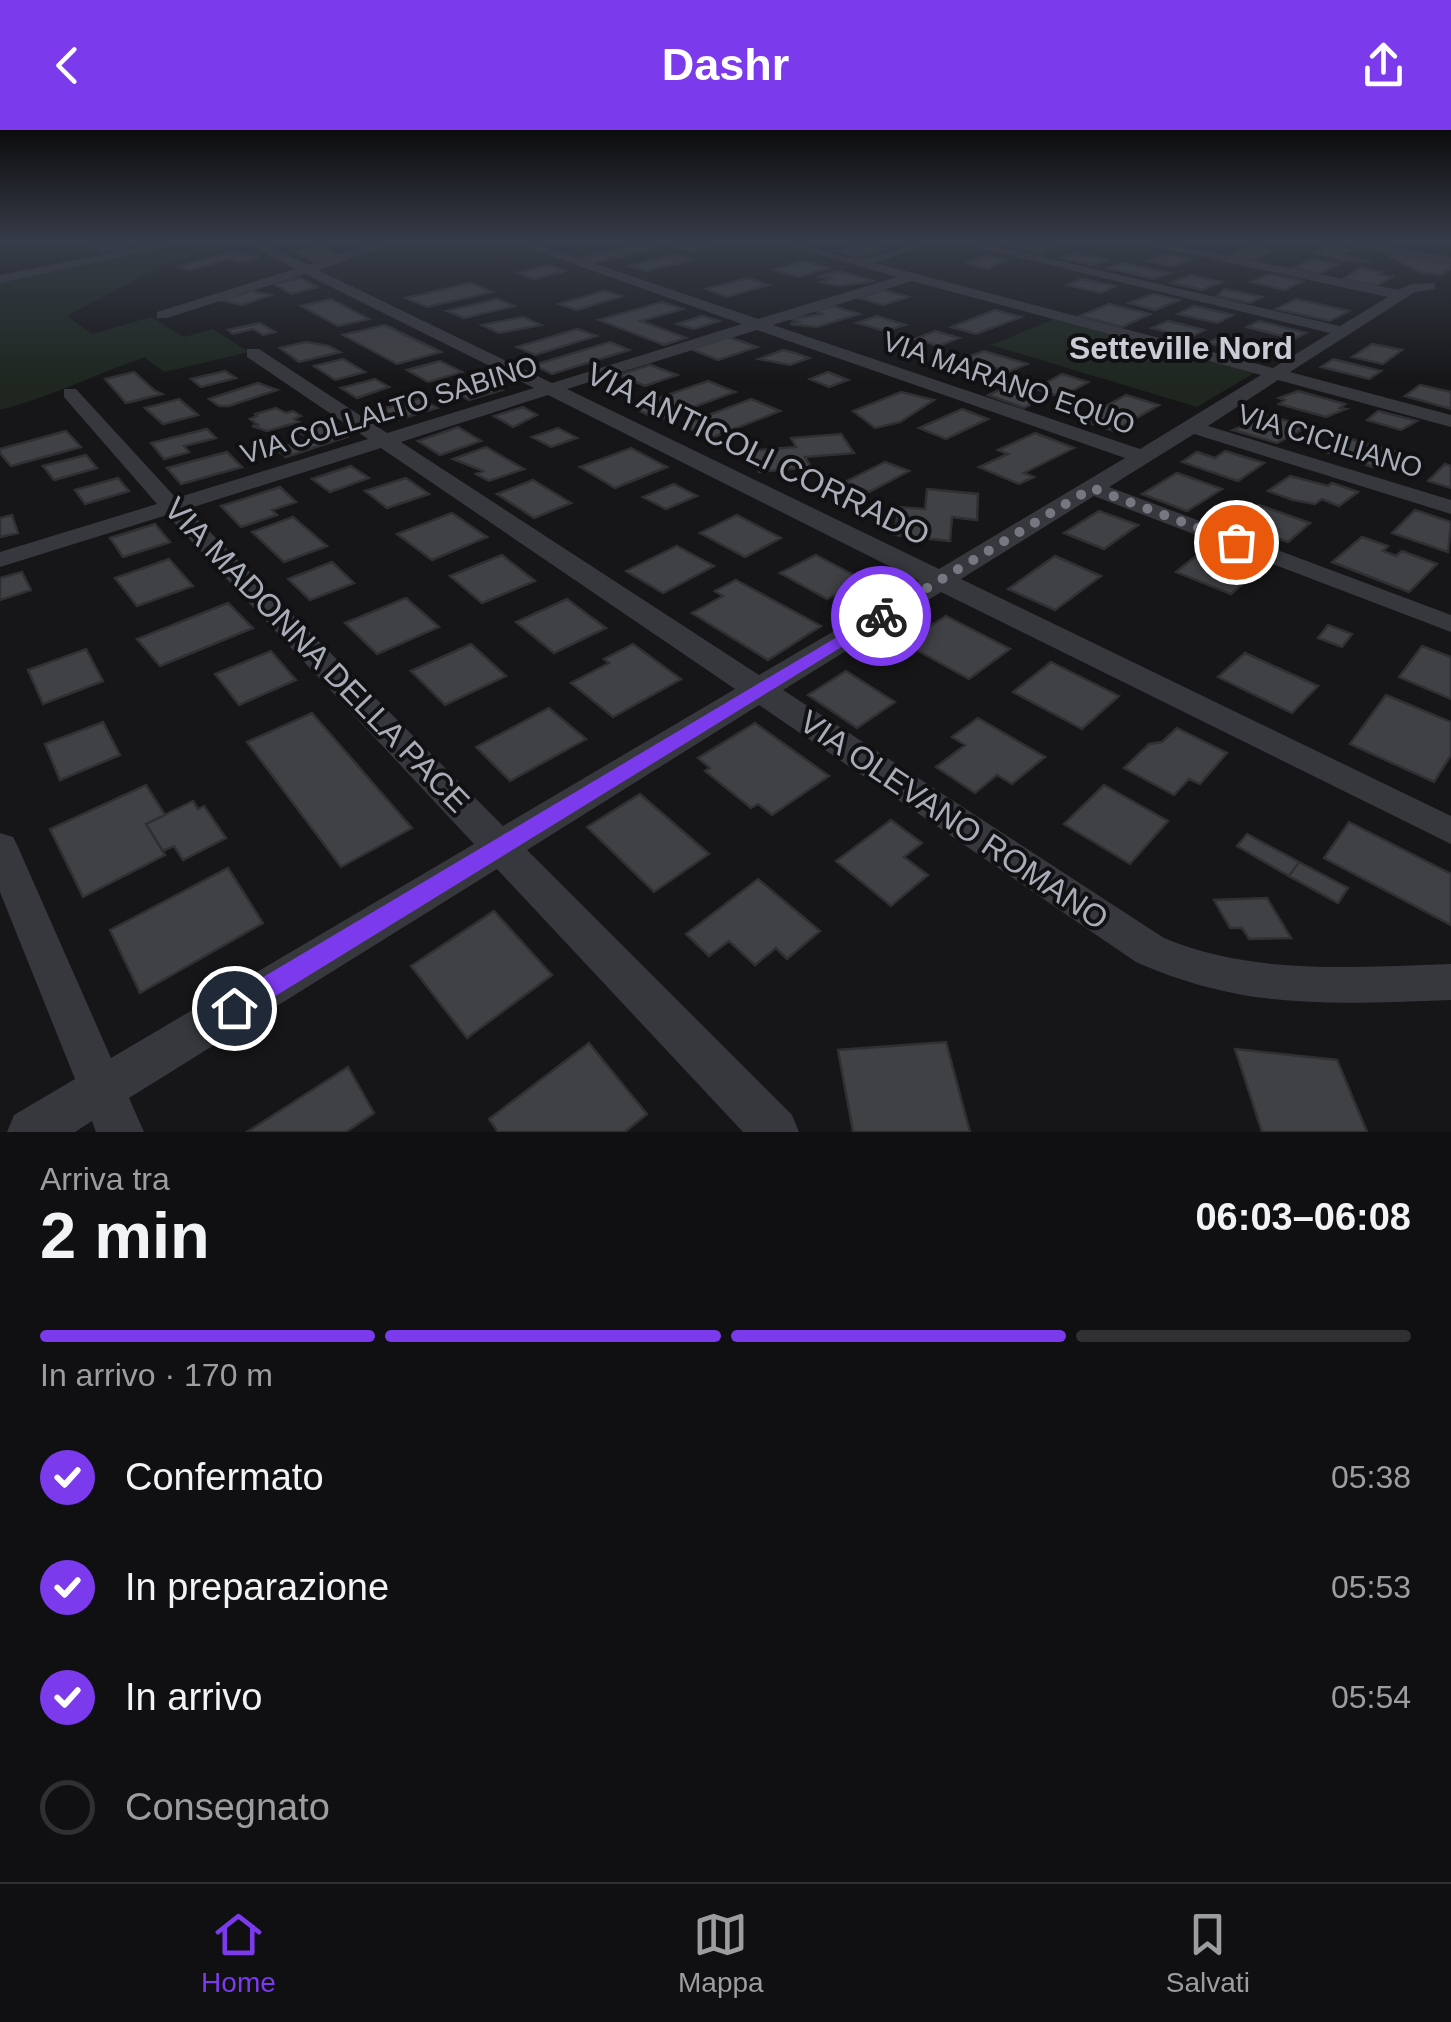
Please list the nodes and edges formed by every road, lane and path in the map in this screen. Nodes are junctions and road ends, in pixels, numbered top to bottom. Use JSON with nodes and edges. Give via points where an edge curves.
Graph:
{"nodes":[{"id":1,"x":244,"y":289,"type":"edge"},
{"id":2,"x":346,"y":289,"type":"edge"},
{"id":3,"x":652,"y":289,"type":"edge"},
{"id":4,"x":870,"y":289,"type":"edge"},
{"id":5,"x":958,"y":289,"type":"edge"},
{"id":6,"x":1163,"y":289,"type":"edge"},
{"id":7,"x":1408,"y":289,"type":"edge"},
{"id":8,"x":162,"y":315,"type":"dead end"},
{"id":9,"x":755,"y":325,"type":"junction"},
{"id":10,"x":1342,"y":330,"type":"junction"},
{"id":11,"x":254,"y":353,"type":"dead end"},
{"id":12,"x":1275,"y":374,"type":"junction"},
{"id":13,"x":549,"y":388,"type":"junction"},
{"id":14,"x":70,"y":393,"type":"dead end"},
{"id":15,"x":1451,"y":420,"type":"edge"},
{"id":16,"x":1192,"y":427,"type":"junction"},
{"id":17,"x":385,"y":440,"type":"junction"},
{"id":18,"x":1142,"y":458,"type":"junction"},
{"id":19,"x":1092,"y":488,"type":"junction"},
{"id":20,"x":172,"y":507,"type":"junction"},
{"id":21,"x":1451,"y":507,"type":"edge"},
{"id":22,"x":0,"y":560,"type":"edge"},
{"id":23,"x":940,"y":580,"type":"junction"},
{"id":24,"x":1451,"y":624,"type":"edge"},
{"id":25,"x":760,"y":689,"type":"junction"},
{"id":26,"x":1451,"y":831,"type":"edge"},
{"id":27,"x":501,"y":845,"type":"junction"},
{"id":28,"x":0,"y":847,"type":"edge"},
{"id":29,"x":1451,"y":982,"type":"edge"},
{"id":30,"x":101,"y":1089,"type":"junction"},
{"id":31,"x":30,"y":1132,"type":"edge"},
{"id":32,"x":120,"y":1132,"type":"edge"},
{"id":33,"x":775,"y":1132,"type":"edge"}],
"edges":[{"from":1,"to":8,"type":"street"},
{"from":2,"to":13,"type":"street","name":"VIA ANTICOLI CORRADO"},
{"from":3,"to":9,"type":"street","name":"VIA MARANO EQUO"},
{"from":4,"to":9,"type":"street","name":"VIA COLLALTO SABINO"},
{"from":5,"to":12,"type":"street"},
{"from":6,"to":10,"type":"street"},
{"from":7,"to":10,"type":"street"},
{"from":9,"to":13,"type":"street","name":"VIA COLLALTO SABINO"},
{"from":9,"to":18,"type":"street","name":"VIA MARANO EQUO"},
{"from":10,"to":12,"type":"street"},
{"from":11,"to":17,"type":"street","name":"VIA OLEVANO ROMANO"},
{"from":12,"to":15,"type":"street"},
{"from":12,"to":16,"type":"street"},
{"from":13,"to":17,"type":"street","name":"VIA COLLALTO SABINO"},
{"from":13,"to":23,"type":"street","name":"VIA ANTICOLI CORRADO"},
{"from":14,"to":20,"type":"street","name":"VIA MADONNA DELLA PACE"},
{"from":16,"to":18,"type":"street"},
{"from":16,"to":21,"type":"street","name":"VIA CICILIANO"},
{"from":17,"to":20,"type":"street","name":"VIA COLLALTO SABINO"},
{"from":17,"to":25,"type":"street","name":"VIA OLEVANO ROMANO"},
{"from":18,"to":19,"type":"street"},
{"from":19,"to":23,"type":"street"},
{"from":19,"to":24,"type":"street"},
{"from":20,"to":22,"type":"street","name":"VIA COLLALTO SABINO"},
{"from":20,"to":27,"type":"street","name":"VIA MADONNA DELLA PACE"},
{"from":23,"to":25,"type":"street"},
{"from":23,"to":26,"type":"street","name":"VIA ANTICOLI CORRADO"},
{"from":25,"to":27,"type":"street"},
{"from":25,"to":29,"type":"street","name":"VIA OLEVANO ROMANO","via":[[1132,939],[1185,966],[1279,986]]},
{"from":27,"to":30,"type":"street"},
{"from":27,"to":33,"type":"street","name":"VIA MADONNA DELLA PACE"},
{"from":28,"to":30,"type":"street"},
{"from":30,"to":31,"type":"street"},
{"from":30,"to":32,"type":"street"}]}
